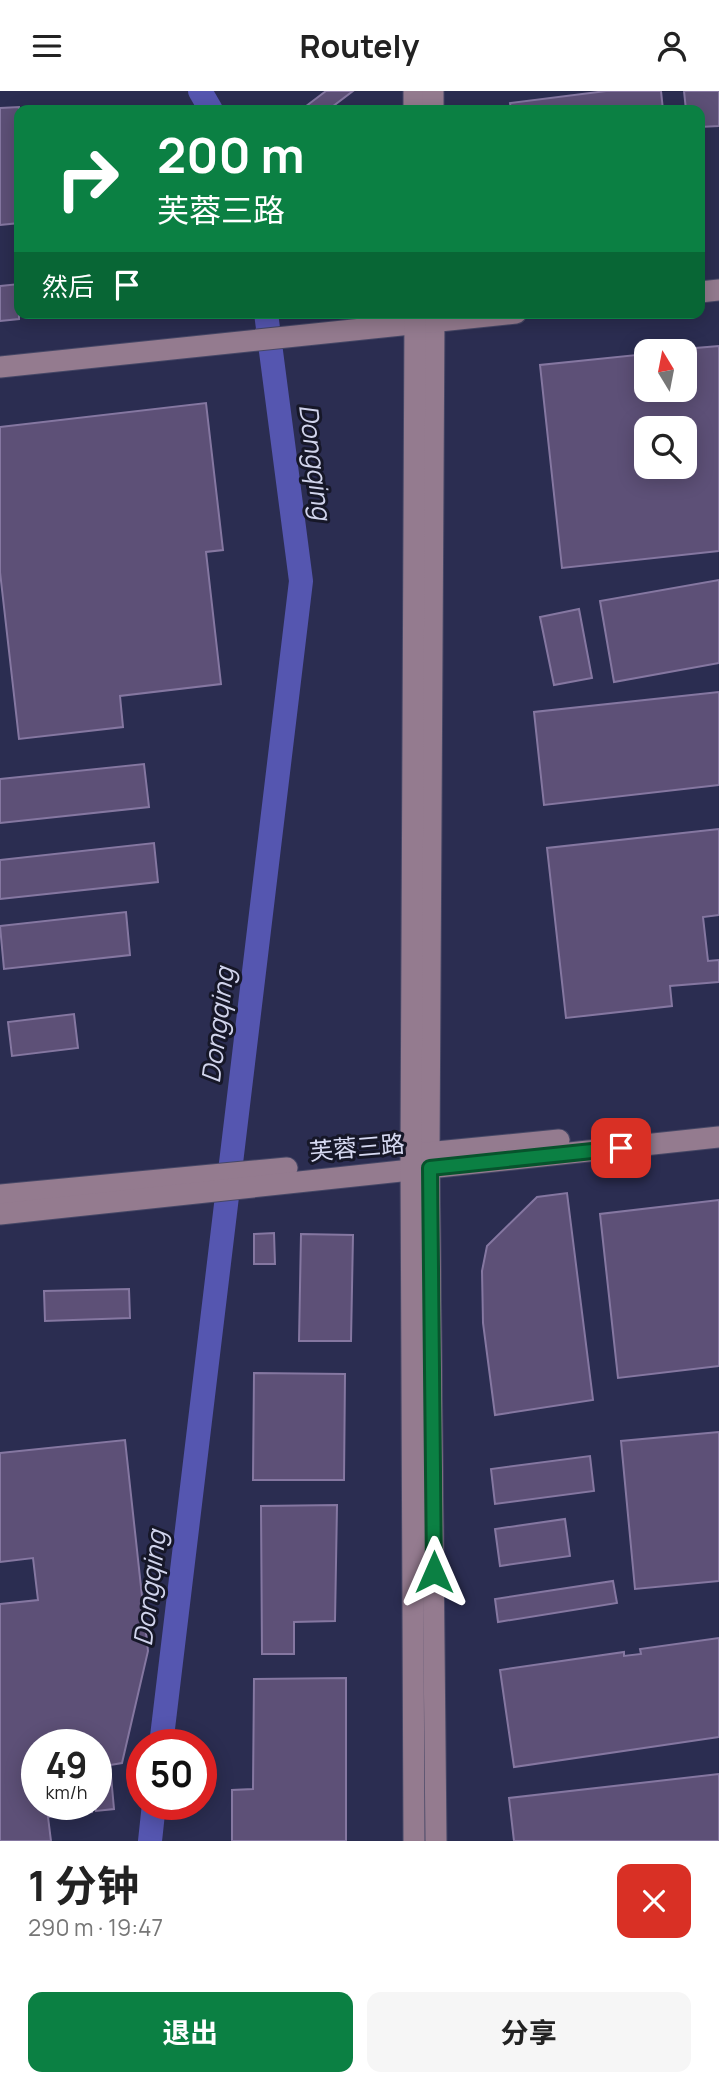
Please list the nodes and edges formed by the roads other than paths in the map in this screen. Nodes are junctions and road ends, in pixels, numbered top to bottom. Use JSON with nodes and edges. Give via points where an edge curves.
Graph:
{"nodes":[{"id":1,"x":418,"y":319,"type":"edge"},
{"id":2,"x":425,"y":319,"type":"edge"},
{"id":3,"x":0,"y":367,"type":"edge"},
{"id":4,"x":719,"y":1123,"type":"edge"},
{"id":5,"x":719,"y":1137,"type":"edge"},
{"id":6,"x":421,"y":1161,"type":"junction"},
{"id":7,"x":173,"y":1187,"type":"junction"},
{"id":8,"x":0,"y":1195,"type":"edge"},
{"id":9,"x":0,"y":1214,"type":"edge"},
{"id":10,"x":414,"y":1841,"type":"edge"},
{"id":11,"x":436,"y":1841,"type":"edge"}],
"edges":[{"from":1,"to":3,"type":"main road","via":[[321,334]]},
{"from":2,"to":6,"type":"main road"},
{"from":4,"to":6,"type":"main road","name":"芙蓉三路"},
{"from":5,"to":6,"type":"main road","name":"芙蓉三路"},
{"from":6,"to":7,"type":"main road","name":"芙蓉三路"},
{"from":6,"to":10,"type":"main road"},
{"from":6,"to":11,"type":"main road"},
{"from":7,"to":8,"type":"main road","name":"芙蓉三路"},
{"from":7,"to":9,"type":"main road","name":"芙蓉三路"}]}
